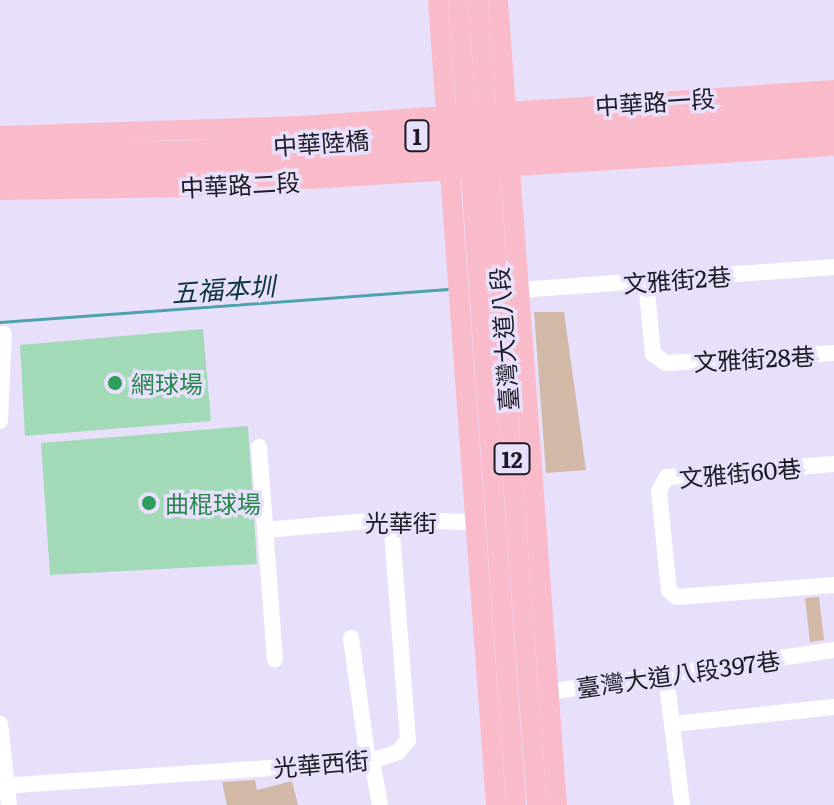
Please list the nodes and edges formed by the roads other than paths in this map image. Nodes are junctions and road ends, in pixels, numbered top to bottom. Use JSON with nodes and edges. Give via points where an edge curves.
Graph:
{"nodes":[{"id":1,"x":438,"y":0,"type":"edge"},
{"id":2,"x":458,"y":0,"type":"edge"},
{"id":3,"x":478,"y":0,"type":"edge"},
{"id":4,"x":498,"y":0,"type":"edge"},
{"id":5,"x":834,"y":90,"type":"edge"},
{"id":6,"x":834,"y":109,"type":"edge"},
{"id":7,"x":476,"y":113,"type":"junction"},
{"id":8,"x":834,"y":128,"type":"edge"},
{"id":9,"x":0,"y":136,"type":"edge"},
{"id":10,"x":834,"y":146,"type":"edge"},
{"id":11,"x":0,"y":154,"type":"edge"},
{"id":12,"x":480,"y":169,"type":"junction"},
{"id":13,"x":0,"y":172,"type":"edge"},
{"id":14,"x":0,"y":190,"type":"edge"},
{"id":15,"x":834,"y":267,"type":"edge"},
{"id":16,"x":646,"y":282,"type":"junction"},
{"id":17,"x":520,"y":290,"type":"junction"},
{"id":18,"x":4,"y":334,"type":"dead end"},
{"id":19,"x":834,"y":353,"type":"edge"},
{"id":20,"x":0,"y":421,"type":"edge"},
{"id":21,"x":259,"y":447,"type":"dead end"},
{"id":22,"x":834,"y":464,"type":"edge"},
{"id":23,"x":391,"y":519,"type":"junction"},
{"id":24,"x":506,"y":521,"type":"junction"},
{"id":25,"x":265,"y":530,"type":"junction"},
{"id":26,"x":834,"y":585,"type":"edge"},
{"id":27,"x":351,"y":638,"type":"dead end"},
{"id":28,"x":834,"y":650,"type":"edge"},
{"id":29,"x":275,"y":659,"type":"dead end"},
{"id":30,"x":527,"y":676,"type":"junction"},
{"id":31,"x":666,"y":676,"type":"junction"},
{"id":32,"x":549,"y":692,"type":"junction"},
{"id":33,"x":834,"y":707,"type":"edge"},
{"id":34,"x":0,"y":724,"type":"edge"},
{"id":35,"x":673,"y":724,"type":"junction"},
{"id":36,"x":370,"y":761,"type":"junction"},
{"id":37,"x":4,"y":786,"type":"edge"},
{"id":38,"x":9,"y":805,"type":"edge"},
{"id":39,"x":380,"y":805,"type":"edge"},
{"id":40,"x":496,"y":805,"type":"edge"},
{"id":41,"x":516,"y":805,"type":"edge"},
{"id":42,"x":537,"y":805,"type":"edge"},
{"id":43,"x":557,"y":805,"type":"edge"},
{"id":44,"x":682,"y":805,"type":"edge"}],
"edges":[{"from":1,"to":7,"type":"main road","name":"臺灣大道八段","number":"12"},
{"from":2,"to":7,"type":"main road","name":"臺灣大道八段","number":"12"},
{"from":3,"to":7,"type":"main road","name":"臺灣大道八段","number":"12"},
{"from":4,"to":7,"type":"main road","name":"臺灣大道八段","number":"12"},
{"from":5,"to":7,"type":"main road","name":"中華路一段","number":"1"},
{"from":6,"to":11,"type":"main road","name":"中華陸橋","number":"1","via":[[240,147]]},
{"from":7,"to":9,"type":"main road","number":"1"},
{"from":7,"to":12,"type":"main road","name":"臺灣大道八段","number":"12"},
{"from":7,"to":12,"type":"main road","name":"臺灣大道八段","number":"12"},
{"from":8,"to":13,"type":"main road","name":"中華陸橋","number":"1","via":[[196,168]]},
{"from":10,"to":12,"type":"main road","number":"1"},
{"from":12,"to":14,"type":"main road","name":"中華路二段","number":"1"},
{"from":12,"to":17,"type":"main road","name":"臺灣大道八段","number":"12"},
{"from":12,"to":24,"type":"main road","name":"臺灣大道八段","number":"12"},
{"from":12,"to":24,"type":"main road","name":"臺灣大道八段","number":"12"},
{"from":15,"to":16,"type":"street","name":"文雅街2巷"},
{"from":16,"to":17,"type":"street","name":"文雅街2巷"},
{"from":16,"to":19,"type":"street","name":"文雅街28巷","via":[[653,354],[666,363]]},
{"from":17,"to":24,"type":"main road","name":"臺灣大道八段","number":"12"},
{"from":18,"to":20,"type":"street"},
{"from":21,"to":25,"type":"street"},
{"from":22,"to":26,"type":"street","name":"文雅街60巷","via":[[667,477],[659,491],[669,591]]},
{"from":23,"to":24,"type":"street","name":"光華街"},
{"from":23,"to":25,"type":"street","name":"光華街"},
{"from":23,"to":36,"type":"street","name":"光華西街","via":[[408,740]]},
{"from":24,"to":30,"type":"main road","name":"臺灣大道八段","number":"12"},
{"from":24,"to":32,"type":"main road","name":"臺灣大道八段","number":"12"},
{"from":24,"to":40,"type":"main road","name":"臺灣大道八段","number":"12"},
{"from":24,"to":41,"type":"main road","name":"臺灣大道八段","number":"12"},
{"from":25,"to":29,"type":"street"},
{"from":27,"to":36,"type":"street"},
{"from":28,"to":31,"type":"street","name":"臺灣大道八段397巷"},
{"from":30,"to":32,"type":"street","name":"臺灣大道八段397巷"},
{"from":30,"to":42,"type":"main road","name":"臺灣大道八段","number":"12"},
{"from":31,"to":32,"type":"street","name":"臺灣大道八段397巷"},
{"from":31,"to":35,"type":"street"},
{"from":32,"to":43,"type":"main road","name":"臺灣大道八段","number":"12"},
{"from":33,"to":35,"type":"street"},
{"from":34,"to":37,"type":"street"},
{"from":35,"to":44,"type":"street"},
{"from":36,"to":37,"type":"street","name":"光華西街"},
{"from":36,"to":39,"type":"street"},
{"from":37,"to":38,"type":"street"}]}
